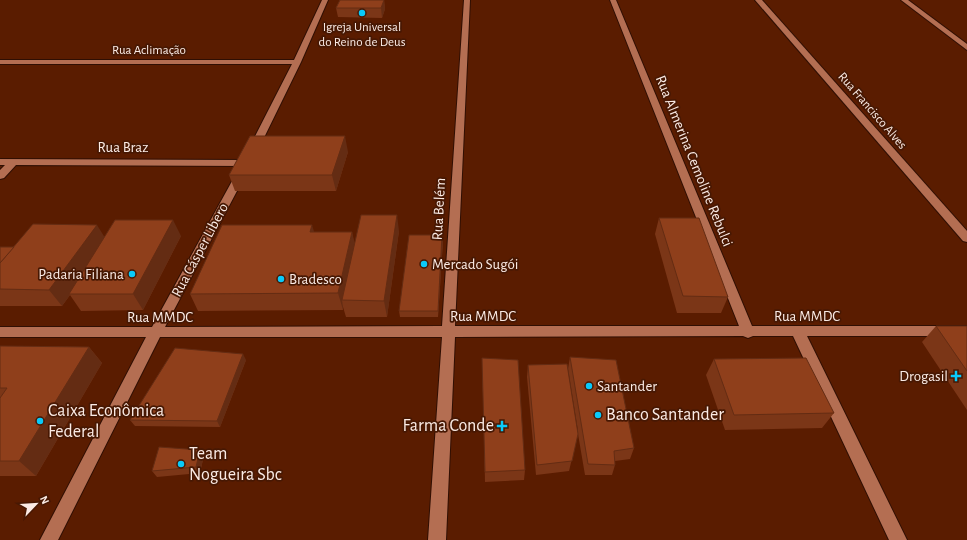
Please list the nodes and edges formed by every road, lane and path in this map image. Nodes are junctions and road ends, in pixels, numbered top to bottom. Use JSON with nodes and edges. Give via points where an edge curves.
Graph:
{"nodes":[{"id":1,"x":325,"y":0,"type":"edge"},
{"id":2,"x":467,"y":0,"type":"edge"},
{"id":3,"x":613,"y":0,"type":"edge"},
{"id":4,"x":758,"y":0,"type":"edge"},
{"id":5,"x":904,"y":0,"type":"edge"},
{"id":6,"x":967,"y":48,"type":"edge"},
{"id":7,"x":0,"y":62,"type":"edge"},
{"id":8,"x":297,"y":62,"type":"junction"},
{"id":9,"x":0,"y":162,"type":"edge"},
{"id":10,"x":13,"y":162,"type":"junction"},
{"id":11,"x":247,"y":162,"type":"junction"},
{"id":12,"x":0,"y":176,"type":"edge"},
{"id":13,"x":967,"y":238,"type":"edge"},
{"id":14,"x":967,"y":331,"type":"edge"},
{"id":15,"x":0,"y":332,"type":"edge"},
{"id":16,"x":449,"y":332,"type":"junction"},
{"id":17,"x":748,"y":332,"type":"junction"},
{"id":18,"x":798,"y":332,"type":"junction"},
{"id":19,"x":155,"y":333,"type":"junction"},
{"id":20,"x":49,"y":540,"type":"edge"},
{"id":21,"x":437,"y":540,"type":"edge"},
{"id":22,"x":898,"y":540,"type":"edge"}],
"edges":[{"from":1,"to":8,"type":"street","name":"Rua Cásper Libero"},
{"from":2,"to":16,"type":"street","name":"Rua Belém"},
{"from":3,"to":17,"type":"street","name":"Rua Almerina Cemoline Rebulci"},
{"from":4,"to":13,"type":"street","name":"Rua Francisco Alves"},
{"from":5,"to":6,"type":"street"},
{"from":7,"to":8,"type":"street","name":"Rua Aclimação"},
{"from":8,"to":11,"type":"street","name":"Rua Cásper Libero"},
{"from":9,"to":10,"type":"street","name":"Rua Braz"},
{"from":10,"to":11,"type":"street","name":"Rua Braz"},
{"from":10,"to":12,"type":"street"},
{"from":11,"to":19,"type":"street","name":"Rua Cásper Libero"},
{"from":14,"to":18,"type":"street","name":"Rua MMDC"},
{"from":15,"to":19,"type":"street","name":"Rua MMDC"},
{"from":16,"to":17,"type":"street","name":"Rua MMDC"},
{"from":16,"to":19,"type":"street","name":"Rua MMDC"},
{"from":16,"to":21,"type":"street","name":"Rua Belém"},
{"from":17,"to":18,"type":"street","name":"Rua MMDC"},
{"from":18,"to":22,"type":"street"},
{"from":19,"to":20,"type":"street","name":"Rua Cásper Libero"}]}
